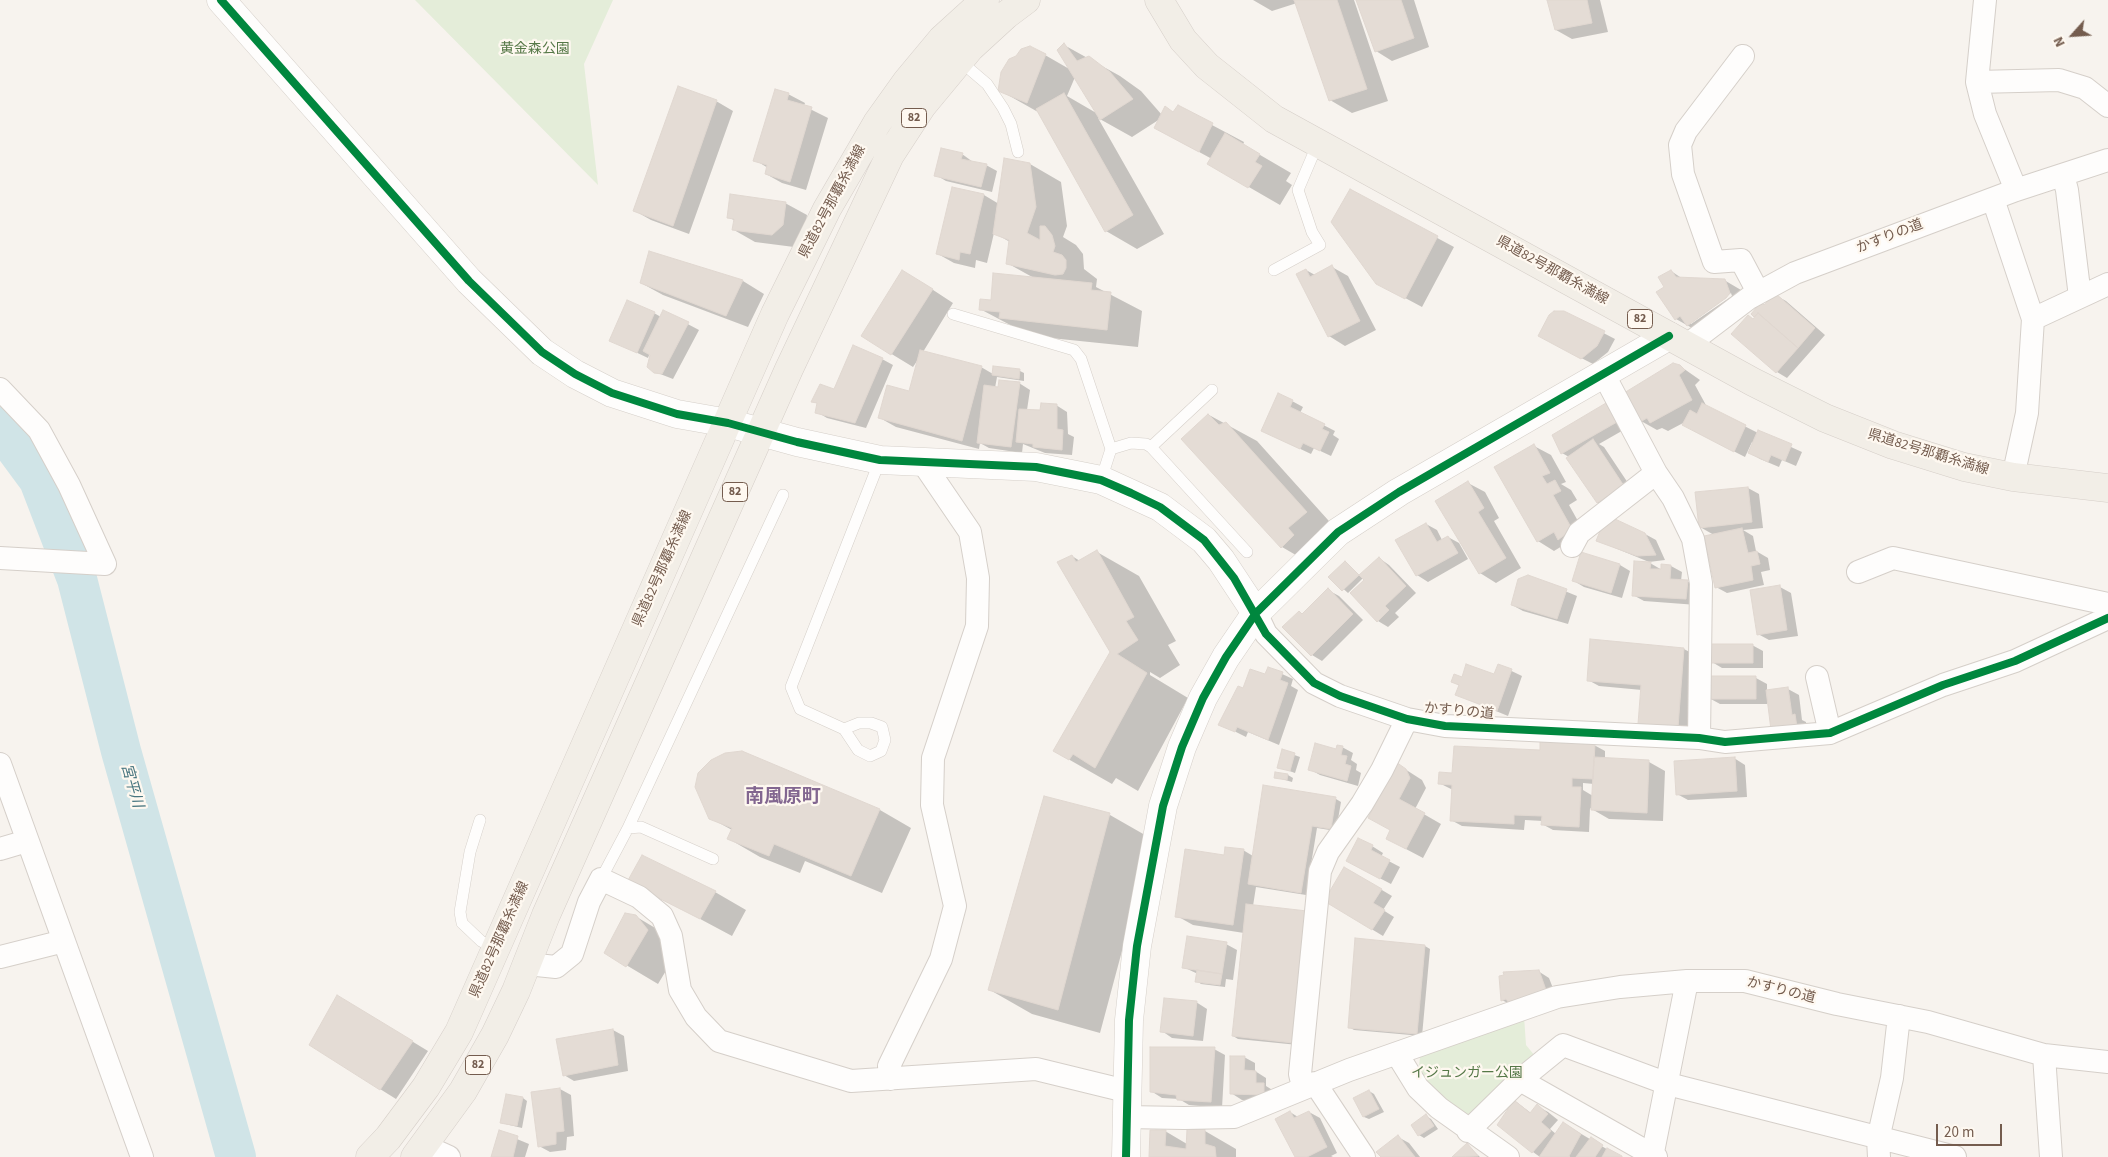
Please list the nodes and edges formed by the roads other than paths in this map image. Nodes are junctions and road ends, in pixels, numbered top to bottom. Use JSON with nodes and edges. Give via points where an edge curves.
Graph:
{"nodes":[{"id":1,"x":220,"y":0,"type":"edge"},
{"id":2,"x":985,"y":0,"type":"edge"},
{"id":3,"x":1026,"y":0,"type":"edge"},
{"id":4,"x":1159,"y":0,"type":"edge"},
{"id":5,"x":1985,"y":0,"type":"edge"},
{"id":6,"x":1743,"y":56,"type":"dead end"},
{"id":7,"x":960,"y":61,"type":"junction"},
{"id":8,"x":1977,"y":82,"type":"junction"},
{"id":9,"x":2108,"y":106,"type":"edge"},
{"id":10,"x":1318,"y":143,"type":"junction"},
{"id":11,"x":1018,"y":152,"type":"dead end"},
{"id":12,"x":2108,"y":160,"type":"edge"},
{"id":13,"x":2063,"y":175,"type":"junction"},
{"id":14,"x":2016,"y":190,"type":"junction"},
{"id":15,"x":1993,"y":198,"type":"junction"},
{"id":16,"x":1274,"y":270,"type":"dead end"},
{"id":17,"x":2108,"y":284,"type":"edge"},
{"id":18,"x":1758,"y":292,"type":"junction"},
{"id":19,"x":2080,"y":297,"type":"junction"},
{"id":20,"x":953,"y":314,"type":"dead end"},
{"id":21,"x":2033,"y":319,"type":"junction"},
{"id":22,"x":1678,"y":340,"type":"junction"},
{"id":23,"x":1604,"y":375,"type":"junction"},
{"id":24,"x":0,"y":389,"type":"edge"},
{"id":25,"x":1212,"y":390,"type":"dead end"},
{"id":26,"x":728,"y":423,"type":"junction"},
{"id":27,"x":761,"y":432,"type":"junction"},
{"id":28,"x":1151,"y":448,"type":"junction"},
{"id":29,"x":1111,"y":449,"type":"junction"},
{"id":30,"x":880,"y":460,"type":"junction"},
{"id":31,"x":923,"y":463,"type":"junction"},
{"id":32,"x":1656,"y":473,"type":"junction"},
{"id":33,"x":2013,"y":476,"type":"junction"},
{"id":34,"x":1101,"y":480,"type":"junction"},
{"id":35,"x":2108,"y":488,"type":"edge"},
{"id":36,"x":783,"y":495,"type":"dead end"},
{"id":37,"x":1572,"y":546,"type":"dead end"},
{"id":38,"x":1248,"y":552,"type":"dead end"},
{"id":39,"x":0,"y":558,"type":"edge"},
{"id":40,"x":1858,"y":572,"type":"dead end"},
{"id":41,"x":2108,"y":604,"type":"edge"},
{"id":42,"x":1256,"y":613,"type":"junction"},
{"id":43,"x":2108,"y":618,"type":"edge"},
{"id":44,"x":1817,"y":676,"type":"dead end"},
{"id":45,"x":1407,"y":719,"type":"junction"},
{"id":46,"x":844,"y":729,"type":"dead end"},
{"id":47,"x":1830,"y":733,"type":"junction"},
{"id":48,"x":1699,"y":738,"type":"junction"},
{"id":49,"x":0,"y":764,"type":"edge"},
{"id":50,"x":480,"y":820,"type":"dead end"},
{"id":51,"x":628,"y":828,"type":"junction"},
{"id":52,"x":27,"y":840,"type":"junction"},
{"id":53,"x":0,"y":849,"type":"edge"},
{"id":54,"x":713,"y":859,"type":"dead end"},
{"id":55,"x":600,"y":879,"type":"junction"},
{"id":56,"x":64,"y":941,"type":"junction"},
{"id":57,"x":497,"y":950,"type":"junction"},
{"id":58,"x":0,"y":957,"type":"edge"},
{"id":59,"x":527,"y":964,"type":"junction"},
{"id":60,"x":1687,"y":982,"type":"junction"},
{"id":61,"x":1898,"y":1016,"type":"junction"},
{"id":62,"x":1397,"y":1054,"type":"junction"},
{"id":63,"x":2044,"y":1054,"type":"junction"},
{"id":64,"x":2108,"y":1062,"type":"edge"},
{"id":65,"x":890,"y":1079,"type":"junction"},
{"id":66,"x":1520,"y":1080,"type":"junction"},
{"id":67,"x":1668,"y":1084,"type":"junction"},
{"id":68,"x":1309,"y":1085,"type":"junction"},
{"id":69,"x":1126,"y":1104,"type":"junction"},
{"id":70,"x":1468,"y":1131,"type":"junction"},
{"id":71,"x":1878,"y":1148,"type":"edge"},
{"id":72,"x":429,"y":1153,"type":"edge"},
{"id":73,"x":142,"y":1157,"type":"edge"},
{"id":74,"x":370,"y":1157,"type":"edge"},
{"id":75,"x":1126,"y":1157,"type":"edge"},
{"id":76,"x":1364,"y":1157,"type":"edge"},
{"id":77,"x":1508,"y":1157,"type":"edge"},
{"id":78,"x":1654,"y":1157,"type":"edge"},
{"id":79,"x":1955,"y":1157,"type":"edge"},
{"id":80,"x":2051,"y":1157,"type":"edge"}],
"edges":[{"from":1,"to":26,"type":"street","via":[[469,281],[542,352],[612,393],[677,414]]},
{"from":2,"to":26,"type":"main road","name":"県道82号那覇糸満線","number":"82","via":[[942,39],[876,123],[827,209],[784,296]]},
{"from":3,"to":7,"type":"main road","name":"県道82号那覇糸満線","number":"82","via":[[1006,15]]},
{"from":4,"to":10,"type":"main road","name":"県道82号那覇糸満線","number":"82","via":[[1184,40],[1207,66],[1274,119]]},
{"from":5,"to":8,"type":"street"},
{"from":6,"to":18,"type":"street","via":[[1686,131],[1680,145],[1683,174],[1714,262],[1742,260]]},
{"from":7,"to":11,"type":"lane","via":[[987,84],[1004,108]]},
{"from":7,"to":27,"type":"main road","name":"県道82号那覇糸満線","number":"82","via":[[922,106],[890,155]]},
{"from":8,"to":9,"type":"street","via":[[2059,80],[2085,88]]},
{"from":8,"to":14,"type":"street","via":[[1985,114]]},
{"from":10,"to":16,"type":"lane","via":[[1298,190],[1312,232],[1320,245]]},
{"from":10,"to":22,"type":"main road","name":"県道82号那覇糸満線","number":"82"},
{"from":12,"to":13,"type":"street","name":"かすりの道"},
{"from":13,"to":14,"type":"street","name":"かすりの道"},
{"from":13,"to":19,"type":"street"},
{"from":14,"to":15,"type":"street","name":"かすりの道"},
{"from":15,"to":18,"type":"street","name":"かすりの道","via":[[1795,273]]},
{"from":15,"to":21,"type":"street"},
{"from":17,"to":19,"type":"street"},
{"from":18,"to":22,"type":"street","name":"かすりの道"},
{"from":19,"to":21,"type":"street"},
{"from":20,"to":29,"type":"lane","via":[[1074,350],[1081,359]]},
{"from":21,"to":33,"type":"street","via":[[2027,413]]},
{"from":22,"to":23,"type":"street"},
{"from":22,"to":33,"type":"main road","name":"県道82号那覇糸満線","number":"82","via":[[1825,418],[1893,446],[1964,467]]},
{"from":23,"to":32,"type":"street"},
{"from":23,"to":42,"type":"street","via":[[1338,532]]},
{"from":24,"to":39,"type":"street","via":[[39,430],[69,485],[105,564]]},
{"from":25,"to":28,"type":"lane"},
{"from":26,"to":27,"type":"street"},
{"from":26,"to":57,"type":"main road","name":"県道82号那覇糸満線","number":"82"},
{"from":27,"to":30,"type":"street"},
{"from":27,"to":59,"type":"main road","name":"県道82号那覇糸満線","number":"82"},
{"from":28,"to":29,"type":"lane","via":[[1146,444],[1131,443]]},
{"from":28,"to":38,"type":"lane"},
{"from":29,"to":34,"type":"lane"},
{"from":30,"to":31,"type":"street"},
{"from":30,"to":46,"type":"lane","via":[[791,687],[800,709]]},
{"from":31,"to":34,"type":"street","via":[[1036,467]]},
{"from":31,"to":65,"type":"street","via":[[970,532],[978,578],[977,626],[933,758],[932,805],[955,906],[941,959],[889,1066]]},
{"from":32,"to":37,"type":"street","via":[[1580,533]]},
{"from":32,"to":48,"type":"street","via":[[1673,498],[1692,539],[1700,583]]},
{"from":33,"to":35,"type":"main road","name":"県道82号那覇糸満線","number":"82"},
{"from":34,"to":42,"type":"street","via":[[1160,507],[1204,540]]},
{"from":36,"to":51,"type":"lane"},
{"from":40,"to":41,"type":"street","via":[[1893,558]]},
{"from":42,"to":45,"type":"street","name":"かすりの道","via":[[1266,634],[1314,683],[1340,696]]},
{"from":42,"to":69,"type":"street","via":[[1203,698],[1182,747],[1163,806],[1137,946],[1129,1020]]},
{"from":43,"to":47,"type":"street","name":"かすりの道","via":[[2015,661],[1943,685]]},
{"from":44,"to":47,"type":"street"},
{"from":45,"to":48,"type":"street","name":"かすりの道","via":[[1445,726]]},
{"from":45,"to":68,"type":"street","name":"かすりの道","via":[[1382,770],[1328,852],[1320,871],[1300,1074]]},
{"from":47,"to":48,"type":"street","name":"かすりの道","via":[[1725,742]]},
{"from":49,"to":52,"type":"street"},
{"from":50,"to":57,"type":"lane","via":[[470,852],[460,912],[462,923],[481,941]]},
{"from":51,"to":54,"type":"lane","via":[[641,827]]},
{"from":51,"to":55,"type":"lane"},
{"from":52,"to":53,"type":"street"},
{"from":52,"to":56,"type":"street"},
{"from":55,"to":59,"type":"street","via":[[572,954],[556,967]]},
{"from":55,"to":65,"type":"street","via":[[639,897],[662,916],[671,936],[680,990],[696,1017],[718,1041],[851,1080]]},
{"from":56,"to":58,"type":"street"},
{"from":56,"to":73,"type":"street"},
{"from":57,"to":74,"type":"main road","name":"県道82号那覇糸満線","number":"82","via":[[460,1032],[420,1094]]},
{"from":59,"to":72,"type":"main road","name":"県道82号那覇糸満線","number":"82","via":[[495,1035]]},
{"from":60,"to":61,"type":"street","name":"かすりの道","via":[[1745,981]]},
{"from":60,"to":62,"type":"street","name":"かすりの道","via":[[1557,997]]},
{"from":60,"to":67,"type":"street"},
{"from":61,"to":63,"type":"street","name":"かすりの道"},
{"from":61,"to":71,"type":"street","via":[[1892,1078]]},
{"from":62,"to":68,"type":"street","name":"かすりの道"},
{"from":62,"to":70,"type":"street","via":[[1418,1088]]},
{"from":63,"to":64,"type":"street","name":"かすりの道"},
{"from":63,"to":80,"type":"street"},
{"from":65,"to":69,"type":"street","via":[[1036,1069]]},
{"from":66,"to":67,"type":"street","via":[[1563,1045]]},
{"from":66,"to":70,"type":"street"},
{"from":66,"to":78,"type":"street"},
{"from":67,"to":71,"type":"street"},
{"from":67,"to":78,"type":"street"},
{"from":68,"to":69,"type":"street","via":[[1234,1117],[1184,1118]]},
{"from":68,"to":76,"type":"street"},
{"from":69,"to":75,"type":"street"},
{"from":70,"to":77,"type":"street"},
{"from":71,"to":79,"type":"street"}]}
